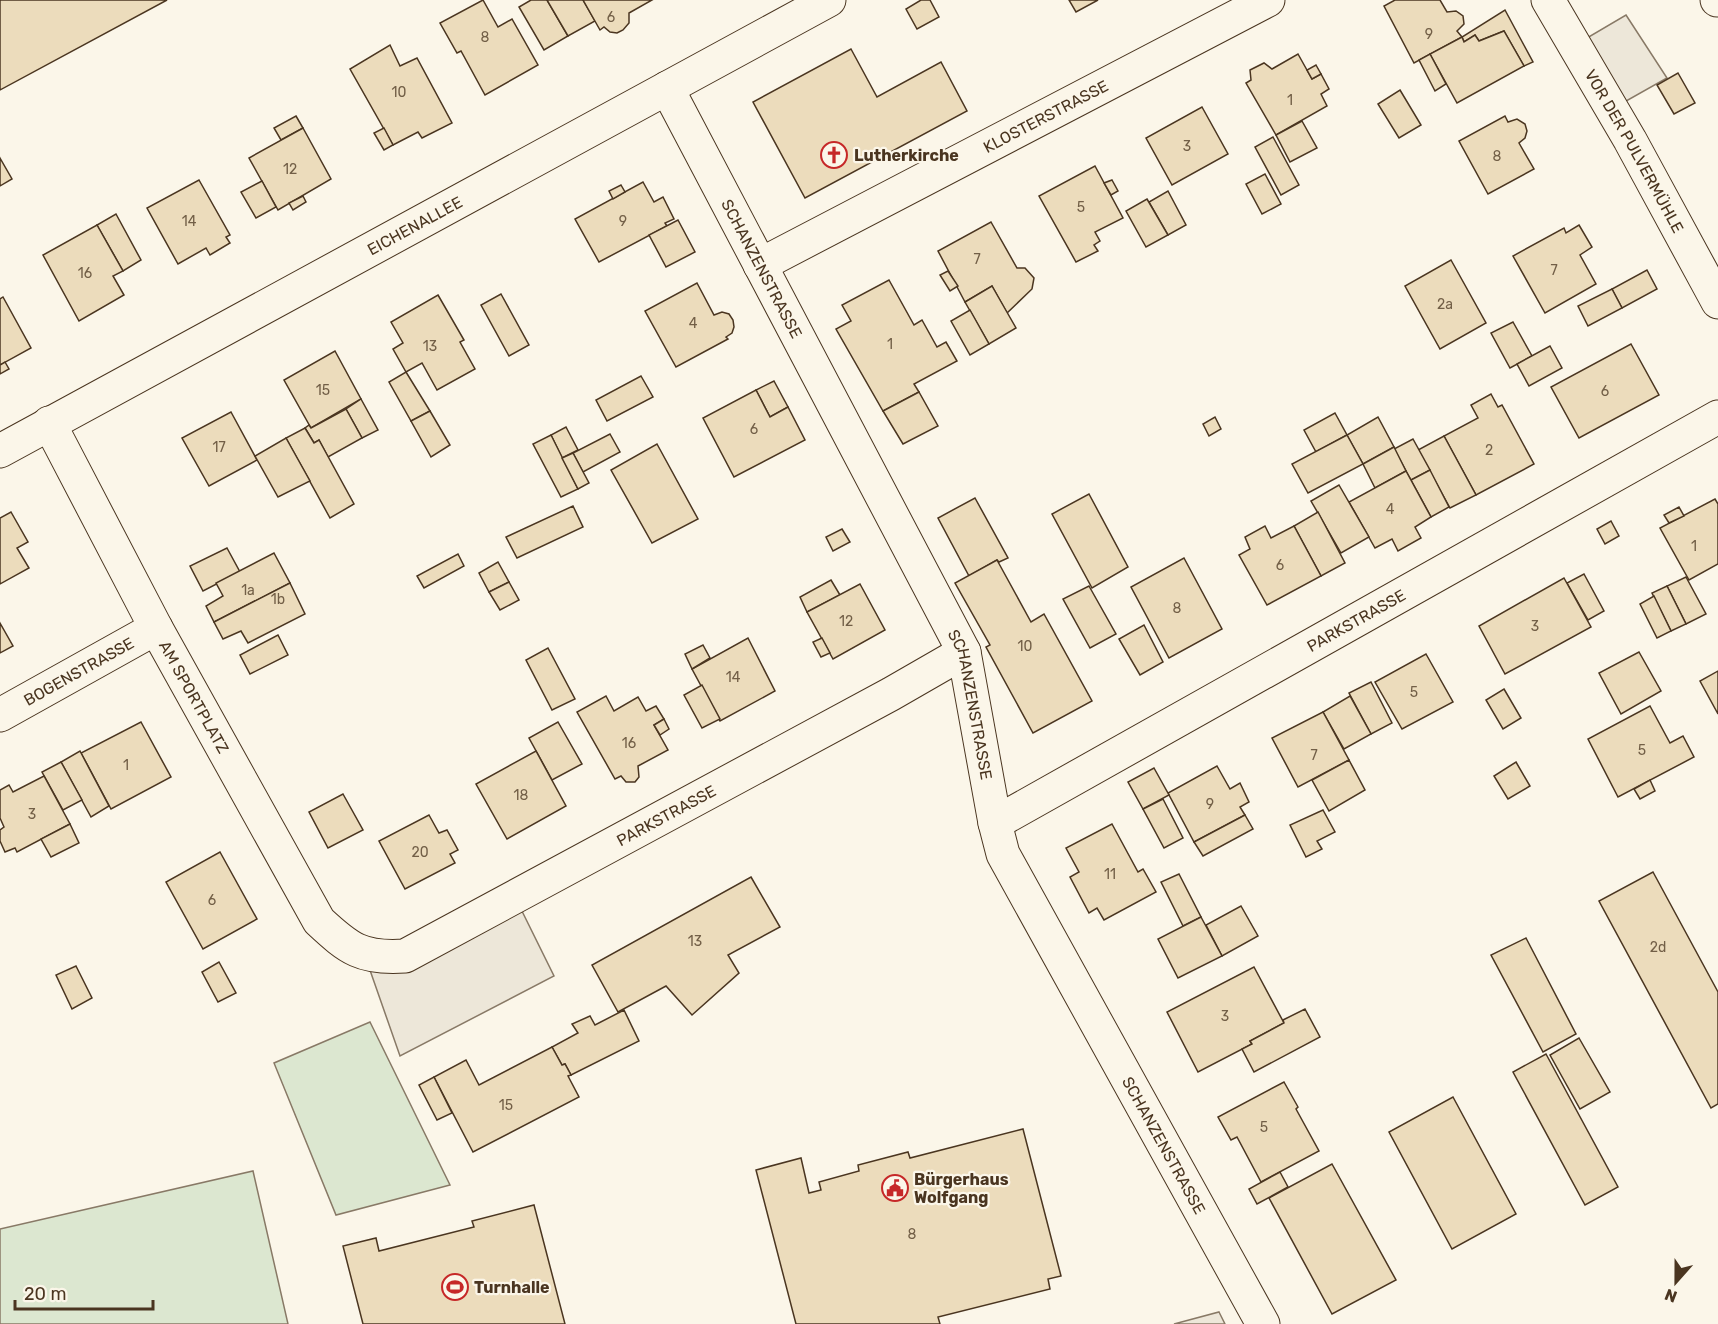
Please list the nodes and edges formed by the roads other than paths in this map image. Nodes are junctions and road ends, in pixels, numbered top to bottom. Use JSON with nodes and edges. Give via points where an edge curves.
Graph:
{"nodes":[{"id":1,"x":829,"y":0,"type":"edge"},
{"id":2,"x":1268,"y":0,"type":"edge"},
{"id":3,"x":1554,"y":2,"type":"edge"},
{"id":4,"x":667,"y":88,"type":"junction"},
{"id":5,"x":760,"y":265,"type":"junction"},
{"id":6,"x":1718,"y":302,"type":"edge"},
{"id":7,"x":1718,"y":417,"type":"edge"},
{"id":8,"x":49,"y":423,"type":"junction"},
{"id":9,"x":0,"y":451,"type":"edge"},
{"id":10,"x":156,"y":628,"type":"junction"},
{"id":11,"x":964,"y":652,"type":"junction"},
{"id":12,"x":0,"y":715,"type":"edge"},
{"id":13,"x":995,"y":823,"type":"junction"},
{"id":14,"x":364,"y":953,"type":"joint"},
{"id":15,"x":1263,"y":1324,"type":"edge"}],
"edges":[{"from":1,"to":4,"type":"street","name":"EICHENALLEE"},
{"from":2,"to":5,"type":"street","name":"KLOSTERSTRASSE"},
{"from":3,"to":6,"type":"street","name":"VOR DER PULVERMÜHLE"},
{"from":4,"to":5,"type":"street","name":"SCHANZENSTRASSE"},
{"from":4,"to":8,"type":"street","name":"EICHENALLEE"},
{"from":5,"to":11,"type":"street","name":"SCHANZENSTRASSE"},
{"from":7,"to":13,"type":"street","name":"PARKSTRASSE"},
{"from":8,"to":9,"type":"street","name":"EICHENALLEE"},
{"from":8,"to":10,"type":"street","name":"AM SPORTPLATZ"},
{"from":10,"to":12,"type":"street","name":"BOGENSTRASSE"},
{"from":10,"to":14,"type":"street","name":"AM SPORTPLATZ","via":[[319,921],[344,944]]},
{"from":11,"to":13,"type":"street","name":"SCHANZENSTRASSE"},
{"from":11,"to":14,"type":"street","name":"PARKSTRASSE","via":[[405,956],[384,958]]},
{"from":13,"to":15,"type":"street","name":"SCHANZENSTRASSE","via":[[1003,854]]}]}
